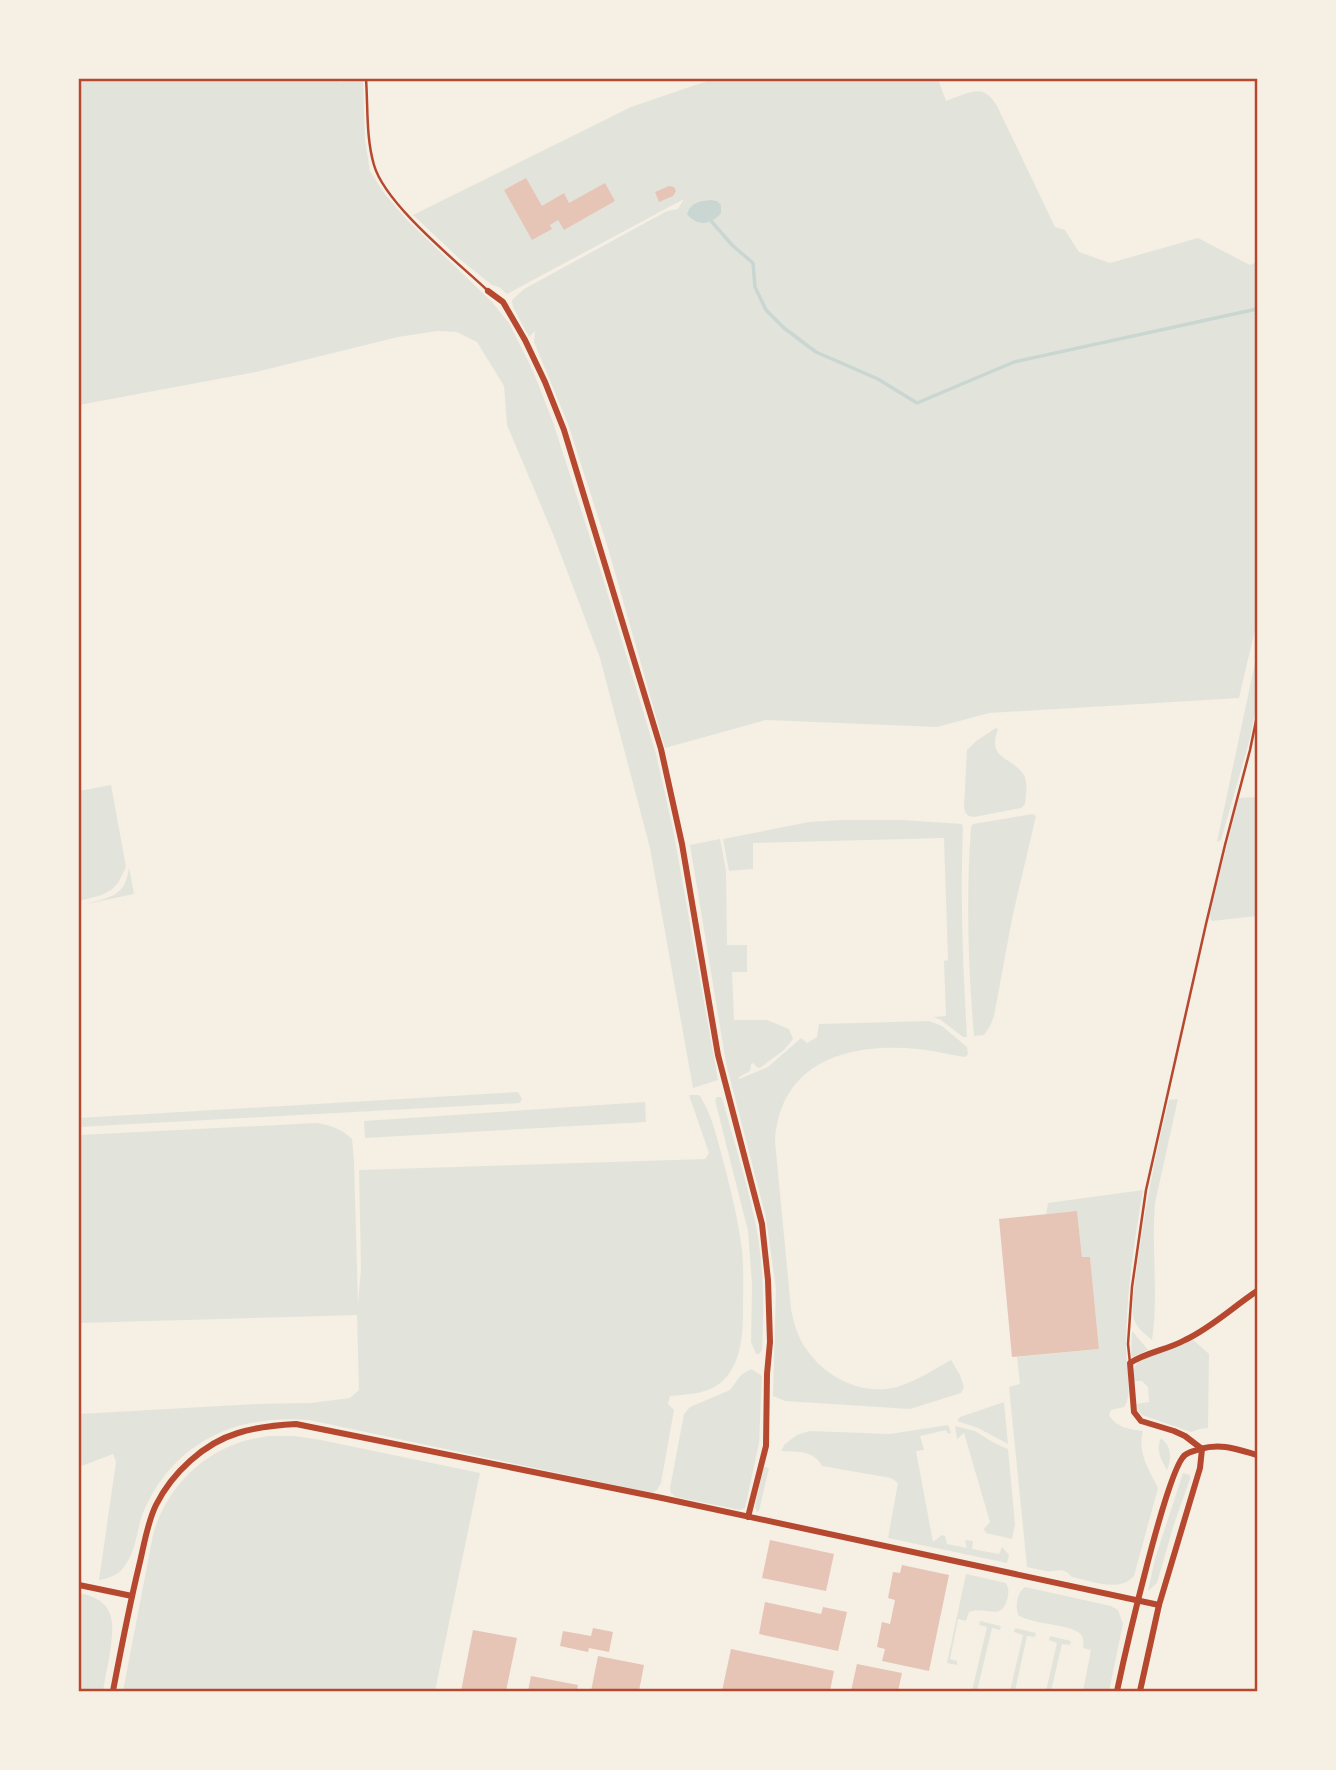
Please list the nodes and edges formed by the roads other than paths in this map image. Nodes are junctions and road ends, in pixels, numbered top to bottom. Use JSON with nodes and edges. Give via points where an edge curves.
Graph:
{"nodes":[{"id":1,"x":366,"y":79,"type":"edge"},
{"id":2,"x":488,"y":291,"type":"joint"},
{"id":3,"x":1257,"y":716,"type":"edge"},
{"id":4,"x":1257,"y":1291,"type":"edge"},
{"id":5,"x":1130,"y":1363,"type":"junction"},
{"id":6,"x":1202,"y":1449,"type":"junction"},
{"id":7,"x":1257,"y":1455,"type":"edge"},
{"id":8,"x":748,"y":1517,"type":"junction"},
{"id":9,"x":79,"y":1585,"type":"edge"},
{"id":10,"x":132,"y":1596,"type":"junction"},
{"id":11,"x":1138,"y":1600,"type":"junction"},
{"id":12,"x":1159,"y":1605,"type":"junction"},
{"id":13,"x":113,"y":1691,"type":"edge"},
{"id":14,"x":1118,"y":1691,"type":"edge"},
{"id":15,"x":1140,"y":1691,"type":"edge"}],
"edges":[{"from":1,"to":2,"type":"lane","via":[[374,167],[388,192]]},
{"from":2,"to":8,"type":"street","via":[[503,302],[520,330],[564,430],[661,749],[682,844],[718,1055],[762,1223],[768,1280],[766,1446]]},
{"from":3,"to":5,"type":"lane","via":[[1146,1189],[1130,1308]]},
{"from":4,"to":5,"type":"street","via":[[1181,1343]]},
{"from":5,"to":6,"type":"street","via":[[1134,1412],[1141,1421],[1185,1436]]},
{"from":6,"to":7,"type":"street","via":[[1219,1445]]},
{"from":6,"to":11,"type":"street","via":[[1186,1454],[1179,1463]]},
{"from":6,"to":12,"type":"street"},
{"from":8,"to":10,"type":"street","via":[[296,1424],[277,1425],[238,1433],[200,1452],[170,1481],[148,1526]]},
{"from":8,"to":11,"type":"street"},
{"from":9,"to":10,"type":"street"},
{"from":10,"to":13,"type":"street"},
{"from":11,"to":12,"type":"street"},
{"from":11,"to":14,"type":"street"},
{"from":12,"to":15,"type":"street"}]}
